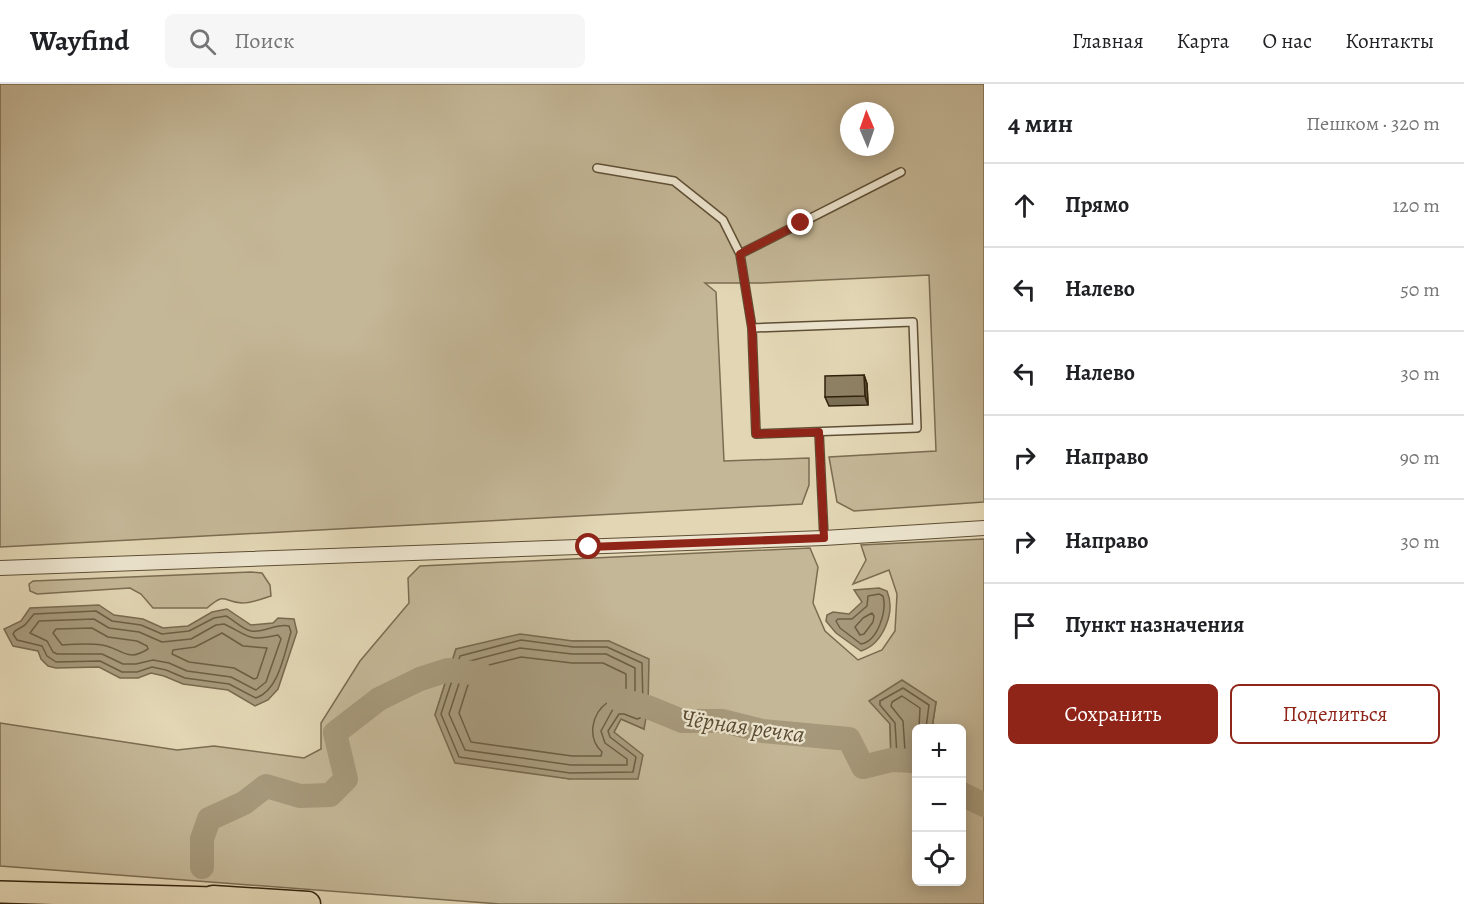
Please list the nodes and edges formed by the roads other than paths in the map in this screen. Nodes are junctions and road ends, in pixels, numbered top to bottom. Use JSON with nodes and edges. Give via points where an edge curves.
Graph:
{"nodes":[{"id":1,"x":597,"y":168,"type":"dead end"},
{"id":2,"x":901,"y":172,"type":"dead end"},
{"id":3,"x":740,"y":254,"type":"junction"},
{"id":4,"x":752,"y":328,"type":"junction"},
{"id":5,"x":819,"y":432,"type":"junction"},
{"id":6,"x":984,"y":528,"type":"edge"},
{"id":7,"x":824,"y":538,"type":"junction"},
{"id":8,"x":0,"y":568,"type":"edge"},
{"id":9,"x":0,"y":892,"type":"edge"},
{"id":10,"x":213,"y":898,"type":"junction"},
{"id":11,"x":256,"y":904,"type":"edge"},
{"id":12,"x":308,"y":904,"type":"edge"}],
"edges":[{"from":1,"to":3,"type":"lane","via":[[674,182],[723,220]]},
{"from":2,"to":3,"type":"lane"},
{"from":3,"to":4,"type":"lane"},
{"from":4,"to":5,"type":"lane","via":[[756,434]]},
{"from":4,"to":5,"type":"lane","via":[[914,322],[917,428]]},
{"from":5,"to":7,"type":"lane"},
{"from":6,"to":7,"type":"street"},
{"from":7,"to":8,"type":"street"},
{"from":9,"to":10,"type":"main road"},
{"from":10,"to":11,"type":"main road"},
{"from":10,"to":12,"type":"highway"}]}
